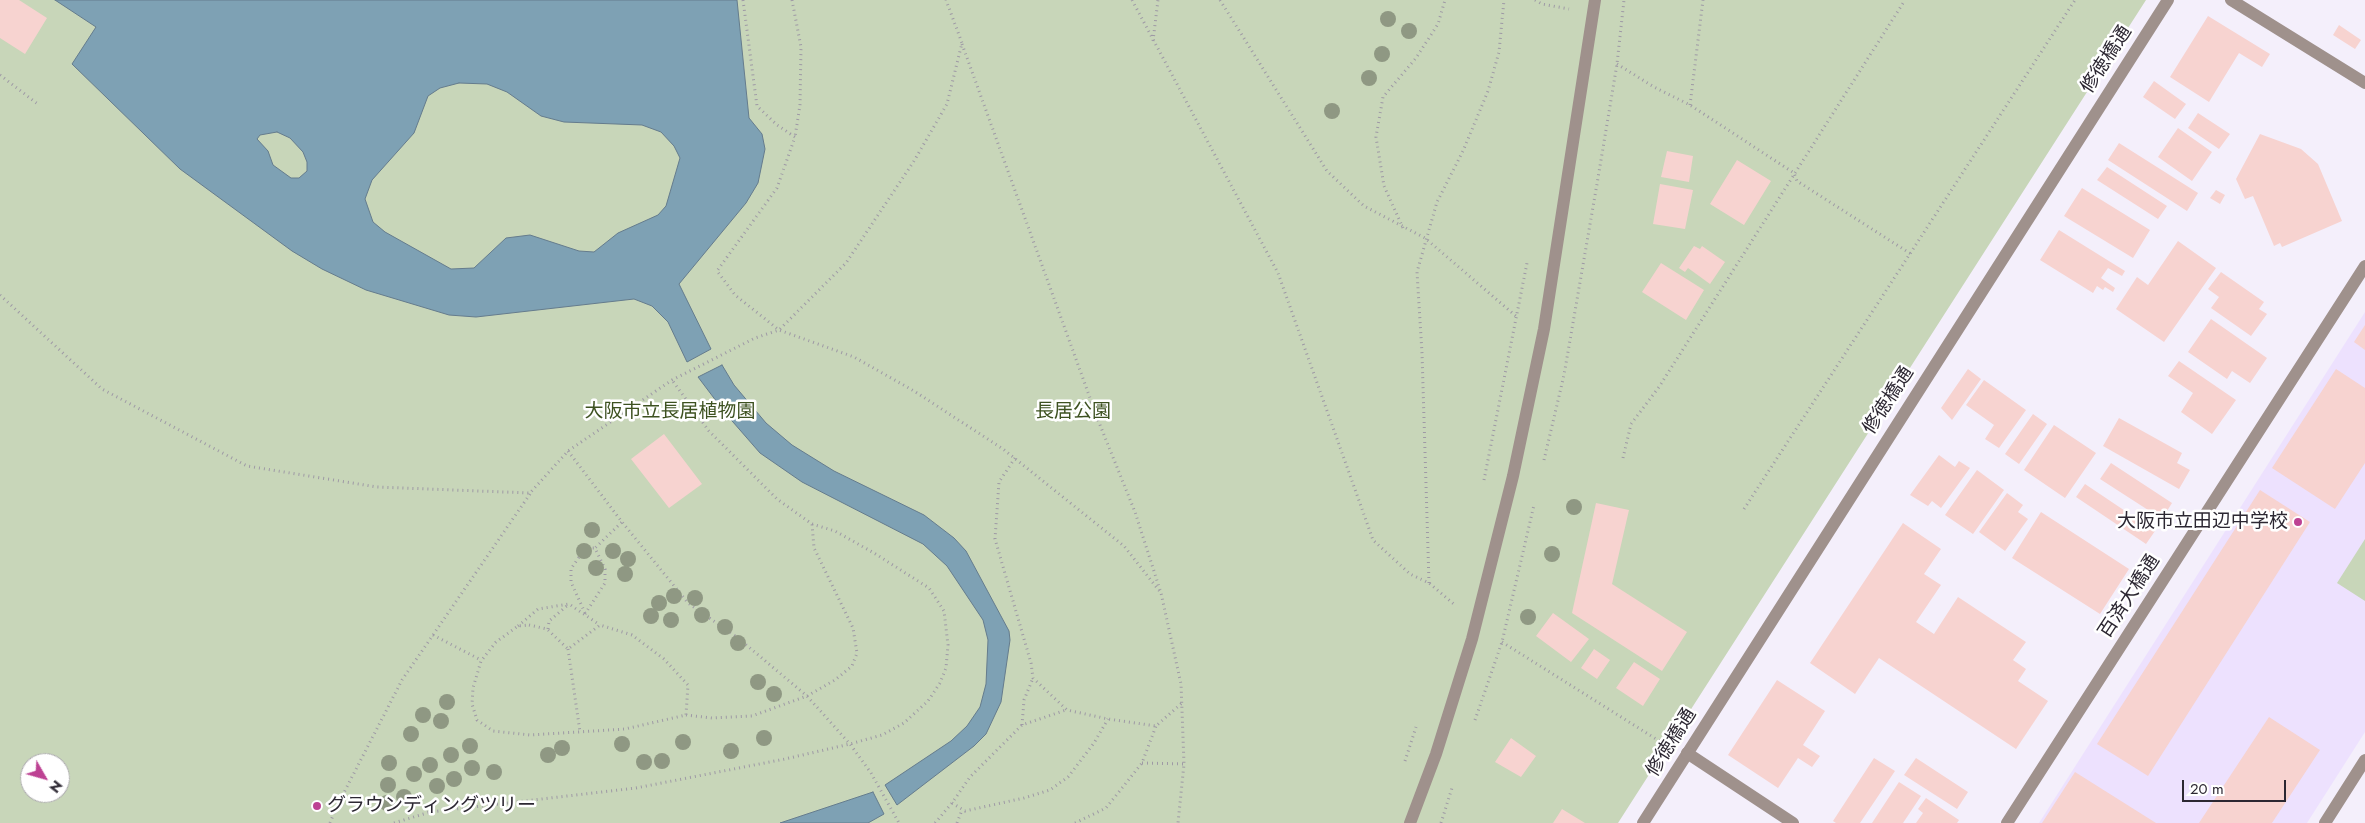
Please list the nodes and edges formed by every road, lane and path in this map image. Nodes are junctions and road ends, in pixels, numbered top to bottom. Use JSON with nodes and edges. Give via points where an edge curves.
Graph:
{"nodes":[{"id":1,"x":743,"y":0,"type":"edge"},
{"id":2,"x":792,"y":0,"type":"edge"},
{"id":3,"x":946,"y":0,"type":"edge"},
{"id":4,"x":1132,"y":0,"type":"edge"},
{"id":5,"x":1158,"y":0,"type":"edge"},
{"id":6,"x":1220,"y":0,"type":"edge"},
{"id":7,"x":1445,"y":0,"type":"edge"},
{"id":8,"x":1504,"y":0,"type":"edge"},
{"id":9,"x":1535,"y":0,"type":"edge"},
{"id":10,"x":1570,"y":0,"type":"edge"},
{"id":11,"x":1595,"y":0,"type":"edge"},
{"id":12,"x":1703,"y":0,"type":"edge"},
{"id":13,"x":1905,"y":0,"type":"edge"},
{"id":14,"x":2075,"y":0,"type":"edge"},
{"id":15,"x":2168,"y":0,"type":"edge"},
{"id":16,"x":2232,"y":0,"type":"edge"},
{"id":17,"x":1569,"y":9,"type":"junction"},
{"id":18,"x":1567,"y":18,"type":"dead end"},
{"id":19,"x":1153,"y":41,"type":"junction"},
{"id":20,"x":962,"y":43,"type":"junction"},
{"id":21,"x":1618,"y":64,"type":"dead end"},
{"id":22,"x":0,"y":75,"type":"edge"},
{"id":23,"x":2365,"y":83,"type":"edge"},
{"id":24,"x":39,"y":105,"type":"dead end"},
{"id":25,"x":1690,"y":105,"type":"junction"},
{"id":26,"x":795,"y":137,"type":"junction"},
{"id":27,"x":1794,"y":172,"type":"junction"},
{"id":28,"x":1403,"y":228,"type":"junction"},
{"id":29,"x":1425,"y":238,"type":"junction"},
{"id":30,"x":1911,"y":254,"type":"junction"},
{"id":31,"x":1528,"y":260,"type":"dead end"},
{"id":32,"x":2365,"y":266,"type":"edge"},
{"id":33,"x":0,"y":295,"type":"edge"},
{"id":34,"x":1517,"y":317,"type":"junction"},
{"id":35,"x":779,"y":330,"type":"junction"},
{"id":36,"x":672,"y":380,"type":"junction"},
{"id":37,"x":568,"y":451,"type":"junction"},
{"id":38,"x":1015,"y":458,"type":"junction"},
{"id":39,"x":1623,"y":458,"type":"dead end"},
{"id":40,"x":1484,"y":483,"type":"dead end"},
{"id":41,"x":530,"y":493,"type":"junction"},
{"id":42,"x":1744,"y":509,"type":"dead end"},
{"id":43,"x":622,"y":522,"type":"junction"},
{"id":44,"x":812,"y":524,"type":"junction"},
{"id":45,"x":595,"y":548,"type":"junction"},
{"id":46,"x":1429,"y":583,"type":"junction"},
{"id":47,"x":1161,"y":593,"type":"junction"},
{"id":48,"x":1457,"y":596,"type":"dead end"},
{"id":49,"x":569,"y":604,"type":"junction"},
{"id":50,"x":1455,"y":605,"type":"junction"},
{"id":51,"x":585,"y":614,"type":"junction"},
{"id":52,"x":1452,"y":614,"type":"dead end"},
{"id":53,"x":600,"y":625,"type":"junction"},
{"id":54,"x":518,"y":626,"type":"junction"},
{"id":55,"x":548,"y":630,"type":"junction"},
{"id":56,"x":433,"y":635,"type":"junction"},
{"id":57,"x":1502,"y":642,"type":"dead end"},
{"id":58,"x":568,"y":648,"type":"junction"},
{"id":59,"x":481,"y":660,"type":"junction"},
{"id":60,"x":1033,"y":678,"type":"junction"},
{"id":61,"x":807,"y":696,"type":"junction"},
{"id":62,"x":1182,"y":703,"type":"junction"},
{"id":63,"x":1067,"y":710,"type":"junction"},
{"id":64,"x":686,"y":715,"type":"junction"},
{"id":65,"x":1108,"y":719,"type":"junction"},
{"id":66,"x":1417,"y":723,"type":"dead end"},
{"id":67,"x":1022,"y":725,"type":"junction"},
{"id":68,"x":1156,"y":726,"type":"junction"},
{"id":69,"x":580,"y":732,"type":"junction"},
{"id":70,"x":850,"y":744,"type":"junction"},
{"id":71,"x":1670,"y":749,"type":"dead end"},
{"id":72,"x":1687,"y":753,"type":"junction"},
{"id":73,"x":2365,"y":760,"type":"edge"},
{"id":74,"x":1142,"y":763,"type":"junction"},
{"id":75,"x":1184,"y":764,"type":"junction"},
{"id":76,"x":1402,"y":769,"type":"dead end"},
{"id":77,"x":952,"y":803,"type":"junction"},
{"id":78,"x":962,"y":810,"type":"junction"},
{"id":79,"x":330,"y":823,"type":"edge"},
{"id":80,"x":394,"y":823,"type":"edge"},
{"id":81,"x":899,"y":823,"type":"edge"},
{"id":82,"x":935,"y":823,"type":"edge"},
{"id":83,"x":957,"y":823,"type":"edge"},
{"id":84,"x":1075,"y":823,"type":"edge"},
{"id":85,"x":1178,"y":823,"type":"edge"},
{"id":86,"x":1410,"y":823,"type":"edge"},
{"id":87,"x":1643,"y":823,"type":"edge"},
{"id":88,"x":1793,"y":823,"type":"edge"},
{"id":89,"x":2007,"y":823,"type":"edge"},
{"id":90,"x":2325,"y":823,"type":"edge"}],
"edges":[{"from":1,"to":26,"type":"path","via":[[757,106]]},
{"from":2,"to":26,"type":"path","via":[[801,47],[800,105]]},
{"from":3,"to":20,"type":"path"},
{"from":4,"to":19,"type":"path"},
{"from":5,"to":19,"type":"path"},
{"from":6,"to":28,"type":"path","via":[[1327,172],[1364,206]]},
{"from":7,"to":28,"type":"path","via":[[1438,24],[1416,58],[1383,97],[1377,147],[1384,186]]},
{"from":8,"to":29,"type":"path","via":[[1499,52],[1488,91],[1437,202]]},
{"from":9,"to":17,"type":"path"},
{"from":10,"to":17,"type":"path"},
{"from":11,"to":86,"type":"street","via":[[1544,329],[1513,476],[1472,639],[1436,754]]},
{"from":12,"to":25,"type":"path"},
{"from":13,"to":27,"type":"path"},
{"from":14,"to":30,"type":"path"},
{"from":15,"to":72,"type":"street","name":"修徳橋通"},
{"from":16,"to":23,"type":"street"},
{"from":17,"to":18,"type":"path"},
{"from":19,"to":46,"type":"path","via":[[1278,273],[1373,540],[1410,574]]},
{"from":20,"to":35,"type":"path","via":[[947,104],[914,161],[846,263]]},
{"from":20,"to":47,"type":"path","via":[[1098,420],[1136,512]]},
{"from":21,"to":25,"type":"path"},
{"from":22,"to":24,"type":"path"},
{"from":25,"to":27,"type":"path"},
{"from":26,"to":35,"type":"path","via":[[777,188],[717,271],[735,295]]},
{"from":27,"to":30,"type":"path","via":[[1797,180]]},
{"from":27,"to":39,"type":"path","via":[[1658,387],[1631,424]]},
{"from":28,"to":29,"type":"path"},
{"from":29,"to":34,"type":"path"},
{"from":29,"to":46,"type":"path","via":[[1417,272]]},
{"from":30,"to":42,"type":"path"},
{"from":31,"to":34,"type":"path"},
{"from":32,"to":89,"type":"street","name":"百済大橋通"},
{"from":33,"to":41,"type":"path","via":[[102,389],[248,466],[377,487]]},
{"from":34,"to":40,"type":"path"},
{"from":35,"to":36,"type":"path","via":[[755,338]]},
{"from":35,"to":38,"type":"path","via":[[854,357],[914,390]]},
{"from":36,"to":37,"type":"path"},
{"from":36,"to":44,"type":"path","via":[[709,431],[777,500]]},
{"from":37,"to":41,"type":"path"},
{"from":37,"to":43,"type":"path"},
{"from":38,"to":47,"type":"path","via":[[1124,546]]},
{"from":38,"to":60,"type":"path","via":[[999,482],[994,539]]},
{"from":41,"to":56,"type":"path"},
{"from":43,"to":45,"type":"path"},
{"from":43,"to":61,"type":"path","via":[[688,603],[738,638]]},
{"from":44,"to":61,"type":"path","via":[[814,548],[853,628],[857,653],[852,666]]},
{"from":44,"to":70,"type":"path","via":[[836,531],[903,570],[928,588],[944,611],[948,645],[946,668],[928,702],[904,723],[882,736]]},
{"from":45,"to":51,"type":"path","via":[[605,569],[605,583]]},
{"from":45,"to":51,"type":"path","via":[[585,548],[571,569],[571,582]]},
{"from":46,"to":50,"type":"path"},
{"from":47,"to":62,"type":"path","via":[[1181,684]]},
{"from":48,"to":50,"type":"path"},
{"from":49,"to":51,"type":"path"},
{"from":49,"to":54,"type":"path","via":[[538,609]]},
{"from":49,"to":55,"type":"path","via":[[549,621]]},
{"from":50,"to":52,"type":"path"},
{"from":51,"to":53,"type":"path"},
{"from":53,"to":58,"type":"path"},
{"from":53,"to":64,"type":"path","via":[[632,635],[664,659],[688,685]]},
{"from":54,"to":55,"type":"path"},
{"from":54,"to":59,"type":"path","via":[[496,642]]},
{"from":55,"to":58,"type":"path"},
{"from":56,"to":59,"type":"path"},
{"from":56,"to":79,"type":"path","via":[[402,680]]},
{"from":57,"to":71,"type":"path"},
{"from":58,"to":69,"type":"path"},
{"from":59,"to":69,"type":"path","via":[[473,688],[472,704],[477,720],[493,731],[530,735]]},
{"from":60,"to":63,"type":"path"},
{"from":60,"to":67,"type":"path","via":[[1024,700]]},
{"from":61,"to":64,"type":"path","via":[[752,716],[712,718]]},
{"from":61,"to":70,"type":"path"},
{"from":62,"to":68,"type":"path"},
{"from":62,"to":75,"type":"path"},
{"from":63,"to":65,"type":"path"},
{"from":63,"to":67,"type":"path"},
{"from":64,"to":69,"type":"path","via":[[625,729]]},
{"from":65,"to":68,"type":"path"},
{"from":65,"to":78,"type":"path","via":[[1068,777],[1050,790],[965,812]]},
{"from":66,"to":76,"type":"path"},
{"from":67,"to":77,"type":"path","via":[[970,777]]},
{"from":68,"to":74,"type":"path"},
{"from":70,"to":80,"type":"path","via":[[636,788],[430,812]]},
{"from":70,"to":81,"type":"path","via":[[871,773]]},
{"from":72,"to":87,"type":"street","name":"修徳橋通"},
{"from":72,"to":88,"type":"street"},
{"from":73,"to":90,"type":"street"},
{"from":74,"to":75,"type":"path"},
{"from":74,"to":84,"type":"path","via":[[1106,808]]},
{"from":75,"to":85,"type":"path"},
{"from":77,"to":78,"type":"path"},
{"from":77,"to":82,"type":"path"},
{"from":78,"to":83,"type":"path"}]}
